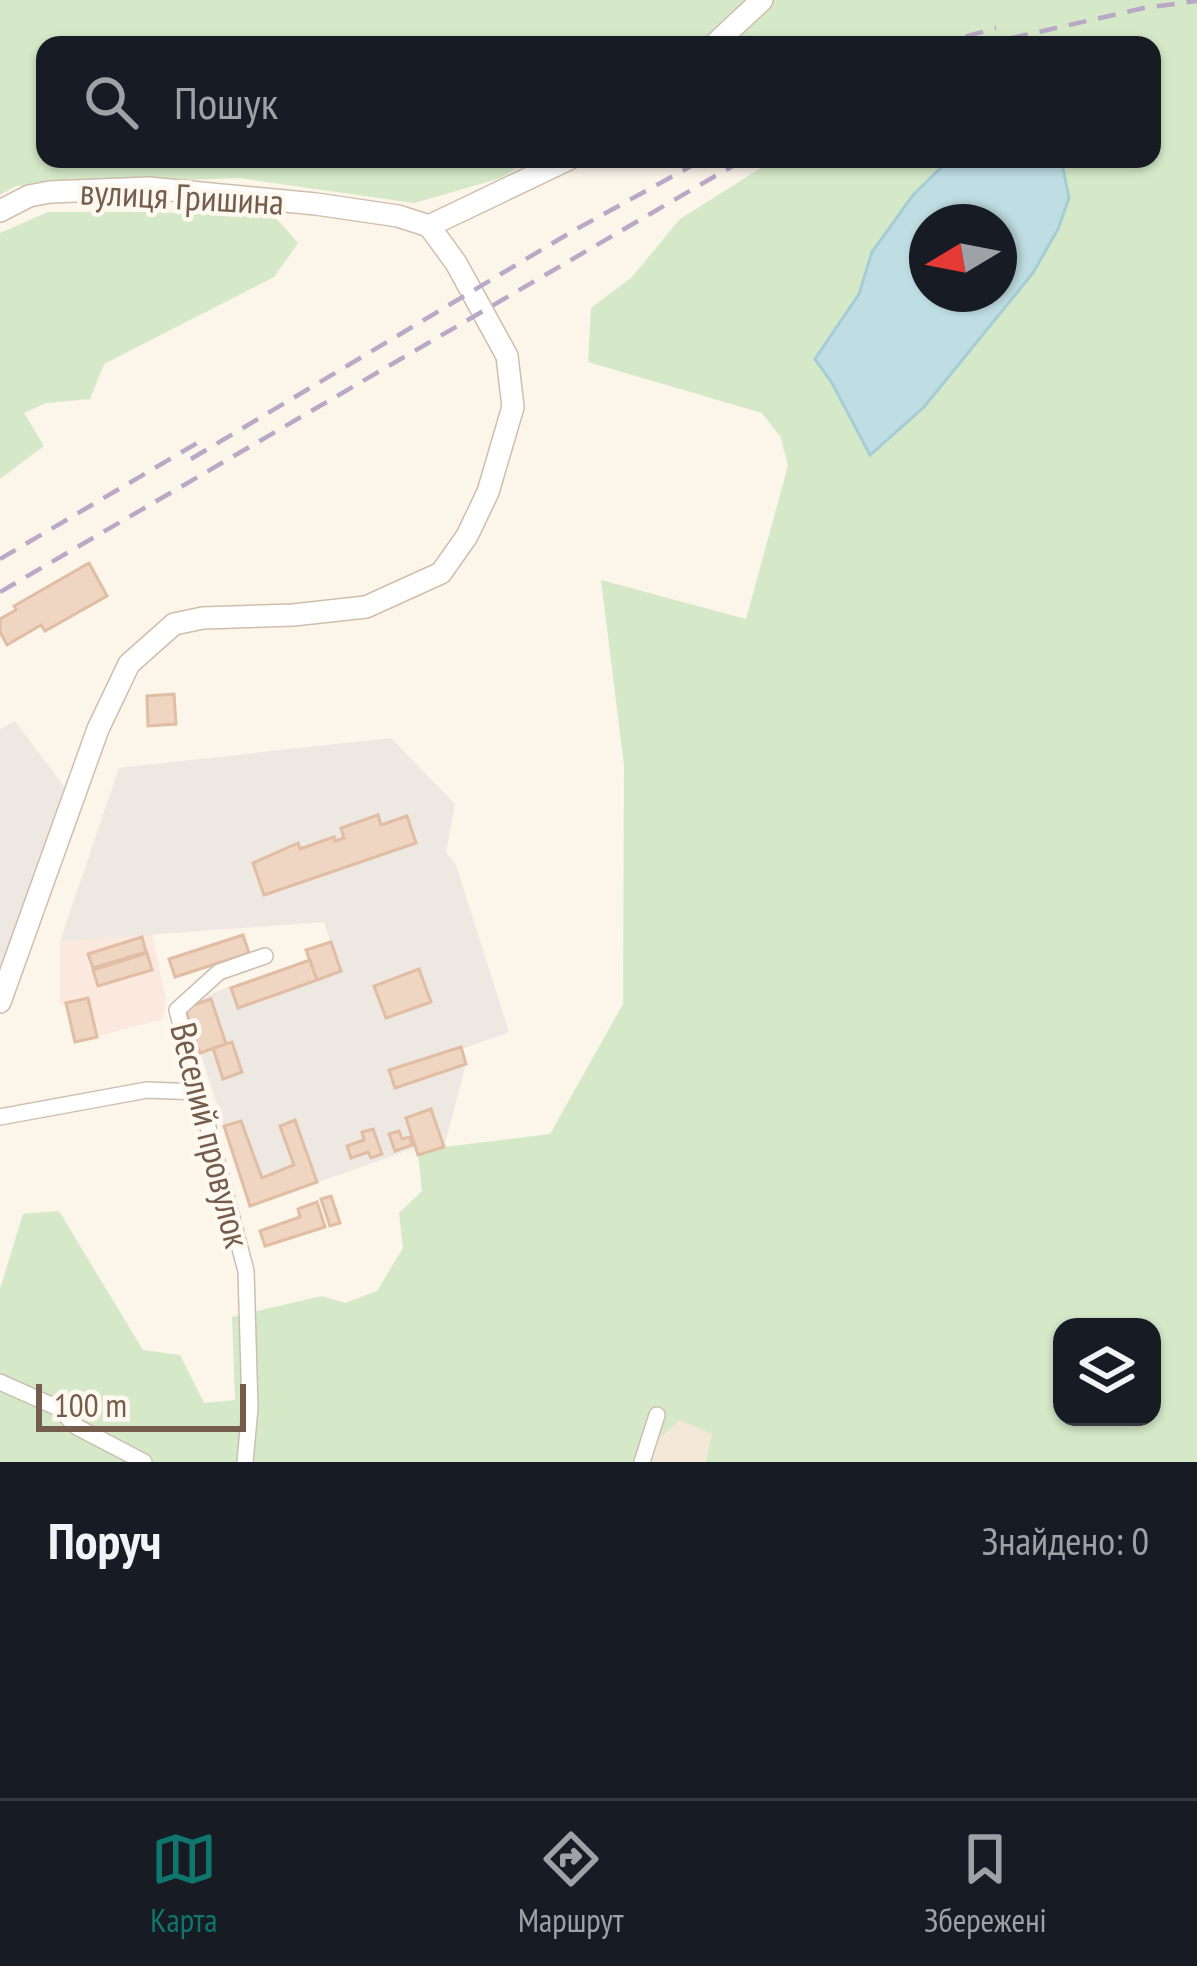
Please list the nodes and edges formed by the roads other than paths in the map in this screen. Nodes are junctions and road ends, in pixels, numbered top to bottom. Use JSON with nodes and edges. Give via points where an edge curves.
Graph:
{"nodes":[{"id":1,"x":762,"y":0,"type":"edge"},
{"id":2,"x":724,"y":36,"type":"edge"},
{"id":3,"x":550,"y":168,"type":"edge"},
{"id":4,"x":0,"y":211,"type":"edge"},
{"id":5,"x":429,"y":226,"type":"junction"},
{"id":6,"x":265,"y":956,"type":"dead end"},
{"id":7,"x":0,"y":1002,"type":"edge"},
{"id":8,"x":199,"y":1092,"type":"junction"},
{"id":9,"x":0,"y":1117,"type":"edge"},
{"id":10,"x":0,"y":1382,"type":"edge"},
{"id":11,"x":656,"y":1415,"type":"dead end"},
{"id":12,"x":144,"y":1462,"type":"edge"},
{"id":13,"x":245,"y":1462,"type":"edge"},
{"id":14,"x":642,"y":1462,"type":"edge"}],
"edges":[{"from":1,"to":2,"type":"street"},
{"from":3,"to":5,"type":"street"},
{"from":4,"to":5,"type":"street","name":"вулиця Гришина","via":[[50,192],[148,188],[398,215]]},
{"from":5,"to":7,"type":"street","via":[[506,356],[513,407],[467,536],[441,573],[367,607],[203,618],[152,640],[129,664],[98,729]]},
{"from":6,"to":8,"type":"street","name":"Веселий провулок","via":[[219,972],[179,1004]]},
{"from":8,"to":9,"type":"street","via":[[147,1090]]},
{"from":8,"to":13,"type":"street","name":"Веселий провулок","via":[[238,1230],[246,1293]]},
{"from":10,"to":12,"type":"street"},
{"from":11,"to":14,"type":"street"}]}
